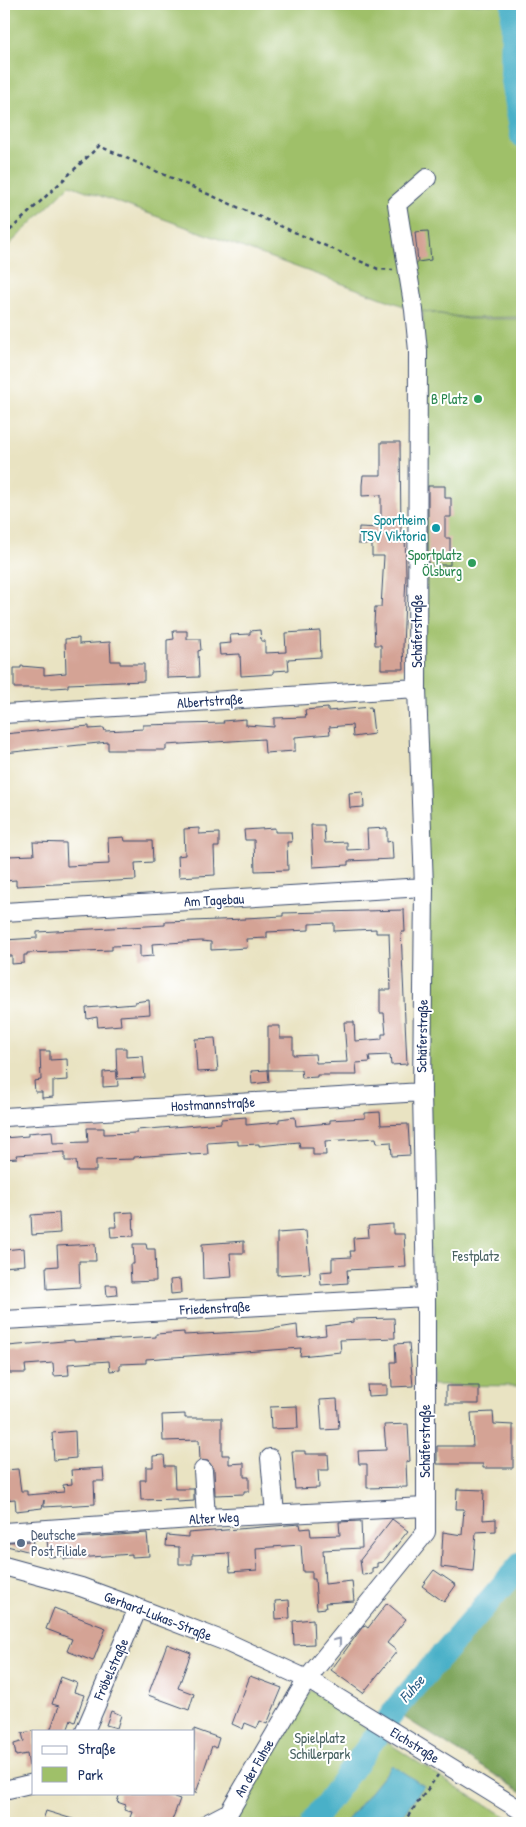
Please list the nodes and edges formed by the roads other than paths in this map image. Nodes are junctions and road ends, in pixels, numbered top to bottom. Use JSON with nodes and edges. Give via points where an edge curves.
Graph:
{"nodes":[{"id":1,"x":427,"y":178,"type":"dead end"},
{"id":2,"x":417,"y":688,"type":"junction"},
{"id":3,"x":4,"y":714,"type":"edge"},
{"id":4,"x":424,"y":887,"type":"junction"},
{"id":5,"x":4,"y":912,"type":"edge"},
{"id":6,"x":422,"y":1092,"type":"junction"},
{"id":7,"x":4,"y":1117,"type":"edge"},
{"id":8,"x":426,"y":1297,"type":"junction"},
{"id":9,"x":4,"y":1320,"type":"edge"},
{"id":10,"x":270,"y":1458,"type":"dead end"},
{"id":11,"x":203,"y":1470,"type":"dead end"},
{"id":12,"x":425,"y":1507,"type":"junction"},
{"id":13,"x":275,"y":1514,"type":"junction"},
{"id":14,"x":206,"y":1518,"type":"junction"},
{"id":15,"x":4,"y":1532,"type":"edge"},
{"id":16,"x":4,"y":1566,"type":"edge"},
{"id":17,"x":138,"y":1608,"type":"junction"},
{"id":18,"x":307,"y":1678,"type":"junction"},
{"id":19,"x":85,"y":1730,"type":"edge"},
{"id":20,"x":32,"y":1783,"type":"edge"},
{"id":21,"x":4,"y":1790,"type":"edge"},
{"id":22,"x":522,"y":1811,"type":"edge"},
{"id":23,"x":208,"y":1823,"type":"edge"}],
"edges":[{"from":1,"to":2,"type":"street","name":"Schäferstraße","via":[[397,204],[418,351]]},
{"from":2,"to":3,"type":"street","name":"Albertstraße"},
{"from":2,"to":4,"type":"street","name":"Schäferstraße"},
{"from":4,"to":5,"type":"street","name":"Am Tagebau"},
{"from":4,"to":6,"type":"street","name":"Schäferstraße"},
{"from":6,"to":7,"type":"street","name":"Hostmannstraße"},
{"from":6,"to":8,"type":"street","name":"Schäferstraße"},
{"from":8,"to":9,"type":"street","name":"Friedenstraße"},
{"from":8,"to":12,"type":"street","name":"Schäferstraße"},
{"from":10,"to":13,"type":"street"},
{"from":11,"to":14,"type":"street"},
{"from":12,"to":13,"type":"street","name":"Alter Weg"},
{"from":18,"to":12,"type":"street","name":"Schäferstraße","one_way":true,"via":[[426,1532]]},
{"from":13,"to":14,"type":"street","name":"Alter Weg"},
{"from":14,"to":15,"type":"street","name":"Alter Weg"},
{"from":16,"to":17,"type":"street","name":"Gerhard-Lukas-Straße","via":[[81,1587]]},
{"from":17,"to":18,"type":"street","name":"Gerhard-Lukas-Straße"},
{"from":17,"to":19,"type":"street","name":"Fröbelstraße"},
{"from":18,"to":22,"type":"street","name":"Eichstraße"},
{"from":18,"to":23,"type":"street","name":"An der Fuhse","via":[[229,1812]]},
{"from":20,"to":21,"type":"street"}]}
